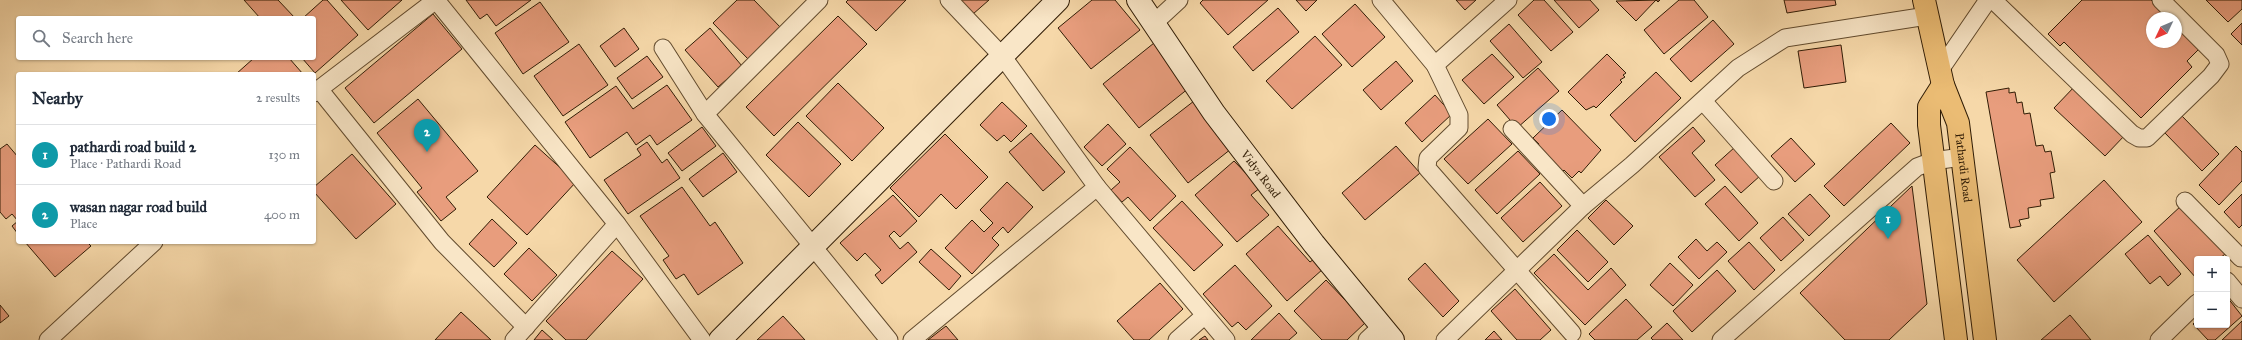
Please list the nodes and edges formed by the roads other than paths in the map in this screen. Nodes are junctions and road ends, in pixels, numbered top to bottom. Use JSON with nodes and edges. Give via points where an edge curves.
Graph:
{"nodes":[{"id":1,"x":436,"y":0,"type":"edge"},
{"id":2,"x":819,"y":0,"type":"edge"},
{"id":3,"x":948,"y":0,"type":"edge"},
{"id":4,"x":1058,"y":0,"type":"edge"},
{"id":5,"x":1138,"y":0,"type":"edge"},
{"id":6,"x":1179,"y":0,"type":"edge"},
{"id":7,"x":1381,"y":0,"type":"edge"},
{"id":8,"x":1508,"y":0,"type":"edge"},
{"id":9,"x":1988,"y":0,"type":"edge"},
{"id":10,"x":1993,"y":0,"type":"edge"},
{"id":11,"x":2161,"y":0,"type":"edge"},
{"id":12,"x":1925,"y":8,"type":"edge"},
{"id":13,"x":1153,"y":24,"type":"junction"},
{"id":14,"x":663,"y":48,"type":"dead end"},
{"id":15,"x":1003,"y":57,"type":"junction"},
{"id":16,"x":1435,"y":65,"type":"junction"},
{"id":17,"x":1941,"y":77,"type":"junction"},
{"id":18,"x":317,"y":91,"type":"edge"},
{"id":19,"x":1703,"y":101,"type":"junction"},
{"id":20,"x":705,"y":114,"type":"junction"},
{"id":21,"x":1512,"y":129,"type":"dead end"},
{"id":22,"x":1962,"y":157,"type":"junction"},
{"id":23,"x":1933,"y":161,"type":"junction"},
{"id":24,"x":1774,"y":181,"type":"dead end"},
{"id":25,"x":1097,"y":187,"type":"junction"},
{"id":26,"x":2185,"y":201,"type":"dead end"},
{"id":27,"x":1583,"y":206,"type":"junction"},
{"id":28,"x":617,"y":224,"type":"junction"},
{"id":29,"x":152,"y":244,"type":"edge"},
{"id":30,"x":814,"y":246,"type":"junction"},
{"id":31,"x":2241,"y":258,"type":"edge"},
{"id":32,"x":2230,"y":270,"type":"edge"},
{"id":33,"x":1516,"y":271,"type":"junction"},
{"id":34,"x":2230,"y":285,"type":"edge"},
{"id":35,"x":2242,"y":299,"type":"edge"},
{"id":36,"x":2194,"y":306,"type":"edge"},
{"id":37,"x":1204,"y":316,"type":"junction"},
{"id":38,"x":526,"y":327,"type":"junction"},
{"id":39,"x":1572,"y":333,"type":"dead end"},
{"id":40,"x":1380,"y":336,"type":"edge"},
{"id":41,"x":48,"y":340,"type":"edge"},
{"id":42,"x":514,"y":340,"type":"edge"},
{"id":43,"x":702,"y":340,"type":"edge"},
{"id":44,"x":720,"y":340,"type":"edge"},
{"id":45,"x":889,"y":340,"type":"edge"},
{"id":46,"x":912,"y":340,"type":"edge"},
{"id":47,"x":1177,"y":340,"type":"edge"},
{"id":48,"x":1226,"y":340,"type":"edge"},
{"id":49,"x":1445,"y":340,"type":"edge"},
{"id":50,"x":1721,"y":340,"type":"edge"},
{"id":51,"x":1956,"y":340,"type":"edge"},
{"id":52,"x":1985,"y":340,"type":"edge"},
{"id":53,"x":2159,"y":340,"type":"edge"}],
"edges":[{"from":1,"to":18,"type":"street"},
{"from":1,"to":28,"type":"street"},
{"from":2,"to":20,"type":"street"},
{"from":3,"to":15,"type":"street"},
{"from":4,"to":15,"type":"street"},
{"from":5,"to":13,"type":"street","name":"Vidya Road"},
{"from":6,"to":13,"type":"street"},
{"from":7,"to":16,"type":"street"},
{"from":8,"to":16,"type":"street"},
{"from":9,"to":17,"type":"street"},
{"from":10,"to":11,"type":"street","via":[[2139,138],[2147,138],[2211,76],[2220,64],[2216,55]]},
{"from":12,"to":17,"type":"main road","name":"Pathardi Road"},
{"from":12,"to":19,"type":"street","via":[[1785,38],[1738,68]]},
{"from":13,"to":40,"type":"street","name":"Vidya Road","via":[[1214,113]]},
{"from":14,"to":20,"type":"street"},
{"from":15,"to":25,"type":"street"},
{"from":15,"to":30,"type":"street"},
{"from":16,"to":33,"type":"street","via":[[1460,122],[1459,128],[1428,158],[1427,168]]},
{"from":17,"to":22,"type":"main road","name":"Pathardi Road","via":[[1958,123]]},
{"from":17,"to":23,"type":"main road","via":[[1929,107],[1928,125]]},
{"from":18,"to":38,"type":"street","via":[[442,242]]},
{"from":19,"to":24,"type":"street"},
{"from":19,"to":27,"type":"street"},
{"from":20,"to":30,"type":"street"},
{"from":21,"to":27,"type":"street"},
{"from":22,"to":23,"type":"street"},
{"from":22,"to":52,"type":"main road","name":"Pathardi Road"},
{"from":23,"to":50,"type":"street","via":[[1917,167]]},
{"from":23,"to":51,"type":"main road"},
{"from":25,"to":37,"type":"street"},
{"from":25,"to":46,"type":"street"},
{"from":26,"to":31,"type":"street"},
{"from":27,"to":33,"type":"street"},
{"from":28,"to":38,"type":"street"},
{"from":28,"to":43,"type":"street"},
{"from":29,"to":41,"type":"street"},
{"from":30,"to":44,"type":"street"},
{"from":30,"to":45,"type":"street"},
{"from":31,"to":32,"type":"street"},
{"from":33,"to":39,"type":"street"},
{"from":33,"to":49,"type":"street"},
{"from":34,"to":35,"type":"street"},
{"from":36,"to":53,"type":"street"},
{"from":37,"to":47,"type":"street"},
{"from":37,"to":48,"type":"street"},
{"from":38,"to":42,"type":"street"}]}
